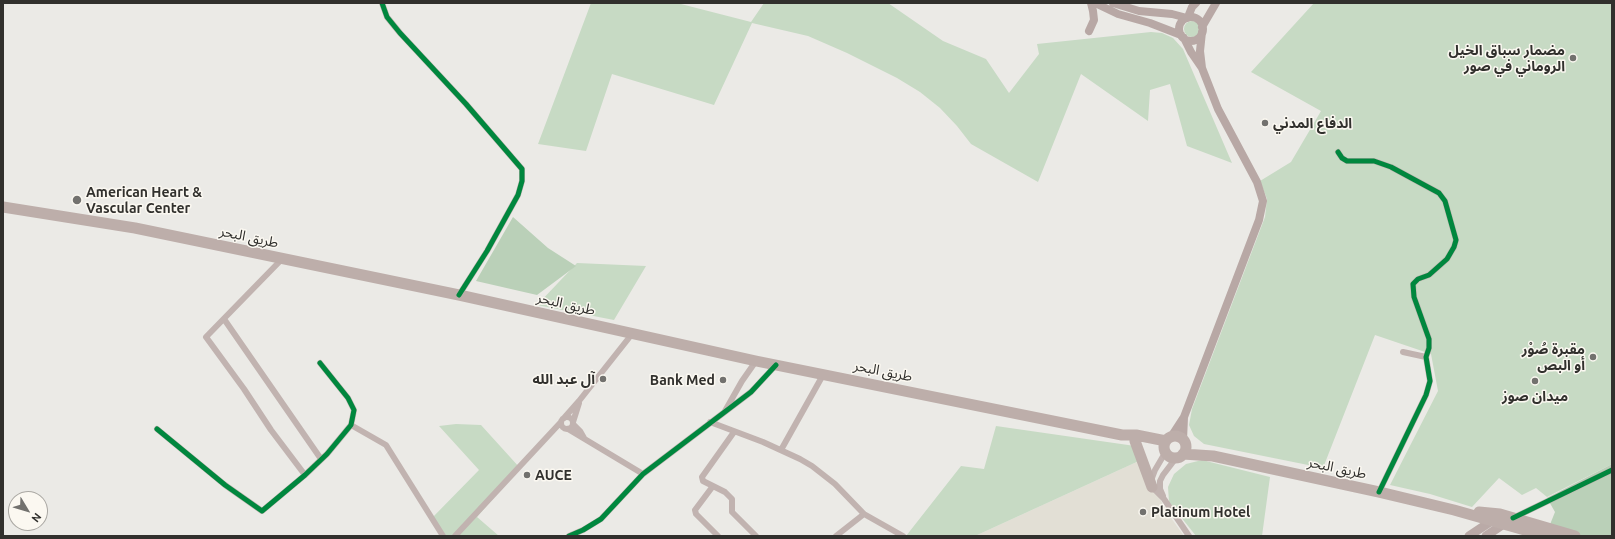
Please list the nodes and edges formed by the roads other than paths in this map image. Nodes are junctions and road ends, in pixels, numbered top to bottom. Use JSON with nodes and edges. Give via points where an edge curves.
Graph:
{"nodes":[{"id":1,"x":382,"y":3,"type":"edge"},
{"id":2,"x":1090,"y":3,"type":"edge"},
{"id":3,"x":1095,"y":3,"type":"edge"},
{"id":4,"x":1113,"y":3,"type":"edge"},
{"id":5,"x":1196,"y":3,"type":"edge"},
{"id":6,"x":1216,"y":3,"type":"edge"},
{"id":7,"x":1188,"y":17,"type":"junction"},
{"id":8,"x":1202,"y":30,"type":"junction"},
{"id":9,"x":1089,"y":31,"type":"dead end"},
{"id":10,"x":1182,"y":37,"type":"junction"},
{"id":11,"x":1202,"y":68,"type":"junction"},
{"id":12,"x":1338,"y":152,"type":"dead end"},
{"id":13,"x":3,"y":207,"type":"edge"},
{"id":14,"x":282,"y":259,"type":"junction"},
{"id":15,"x":459,"y":295,"type":"junction"},
{"id":16,"x":224,"y":319,"type":"junction"},
{"id":17,"x":632,"y":334,"type":"junction"},
{"id":18,"x":1402,"y":352,"type":"dead end"},
{"id":19,"x":1426,"y":357,"type":"junction"},
{"id":20,"x":756,"y":361,"type":"junction"},
{"id":21,"x":320,"y":363,"type":"dead end"},
{"id":22,"x":776,"y":365,"type":"junction"},
{"id":23,"x":823,"y":375,"type":"junction"},
{"id":24,"x":579,"y":401,"type":"junction"},
{"id":25,"x":724,"y":412,"type":"junction"},
{"id":26,"x":1184,"y":417,"type":"junction"},
{"id":27,"x":562,"y":420,"type":"junction"},
{"id":28,"x":710,"y":422,"type":"junction"},
{"id":29,"x":351,"y":425,"type":"junction"},
{"id":30,"x":570,"y":426,"type":"junction"},
{"id":31,"x":157,"y":429,"type":"dead end"},
{"id":32,"x":734,"y":432,"type":"junction"},
{"id":33,"x":1122,"y":434,"type":"junction"},
{"id":34,"x":547,"y":437,"type":"junction"},
{"id":35,"x":1135,"y":441,"type":"junction"},
{"id":36,"x":1183,"y":441,"type":"junction"},
{"id":37,"x":1166,"y":445,"type":"junction"},
{"id":38,"x":781,"y":450,"type":"junction"},
{"id":39,"x":1180,"y":456,"type":"junction"},
{"id":40,"x":1213,"y":456,"type":"junction"},
{"id":41,"x":321,"y":459,"type":"junction"},
{"id":42,"x":1612,"y":470,"type":"edge"},
{"id":43,"x":643,"y":474,"type":"junction"},
{"id":44,"x":305,"y":475,"type":"junction"},
{"id":45,"x":713,"y":486,"type":"junction"},
{"id":46,"x":1152,"y":487,"type":"junction"},
{"id":47,"x":1379,"y":492,"type":"junction"},
{"id":48,"x":1164,"y":499,"type":"junction"},
{"id":49,"x":864,"y":514,"type":"junction"},
{"id":50,"x":1513,"y":518,"type":"junction"},
{"id":51,"x":1499,"y":520,"type":"junction"},
{"id":52,"x":443,"y":536,"type":"edge"},
{"id":53,"x":455,"y":536,"type":"edge"},
{"id":54,"x":569,"y":536,"type":"edge"},
{"id":55,"x":718,"y":536,"type":"edge"},
{"id":56,"x":756,"y":536,"type":"edge"},
{"id":57,"x":836,"y":536,"type":"edge"},
{"id":58,"x":903,"y":536,"type":"edge"},
{"id":59,"x":1189,"y":536,"type":"edge"},
{"id":60,"x":1469,"y":536,"type":"edge"},
{"id":61,"x":1486,"y":536,"type":"edge"},
{"id":62,"x":1546,"y":536,"type":"edge"},
{"id":63,"x":1575,"y":536,"type":"edge"}],
"edges":[{"from":1,"to":15,"type":"street","via":[[387,17],[400,33],[522,169],[518,195]]},
{"from":2,"to":9,"type":"main road","via":[[1094,11],[1094,20]]},
{"from":3,"to":10,"type":"main road"},
{"from":4,"to":7,"type":"main road","via":[[1139,11]]},
{"from":5,"to":7,"type":"main road"},
{"from":6,"to":8,"type":"main road"},
{"from":7,"to":8,"type":"main road","via":[[1199,20]]},
{"from":7,"to":10,"type":"main road","via":[[1179,27]]},
{"from":8,"to":10,"type":"main road","via":[[1199,37],[1194,40]]},
{"from":8,"to":11,"type":"main road"},
{"from":10,"to":11,"type":"main road"},
{"from":11,"to":26,"type":"main road","via":[[1218,109],[1257,182],[1263,201],[1259,220]]},
{"from":12,"to":19,"type":"street","via":[[1347,161],[1374,161],[1392,167],[1440,193],[1445,201],[1456,240],[1454,247],[1442,264],[1413,284],[1414,297],[1429,339]]},
{"from":13,"to":14,"type":"highway","name":"طريق البحر","via":[[135,228]]},
{"from":14,"to":15,"type":"highway","name":"طريق البحر"},
{"from":14,"to":16,"type":"street"},
{"from":15,"to":17,"type":"highway","name":"طريق البحر"},
{"from":16,"to":41,"type":"street"},
{"from":16,"to":44,"type":"street","via":[[206,337]]},
{"from":17,"to":20,"type":"highway","name":"طريق البحر"},
{"from":17,"to":24,"type":"street"},
{"from":18,"to":19,"type":"street"},
{"from":19,"to":47,"type":"street","via":[[1430,381],[1426,395]]},
{"from":20,"to":22,"type":"highway","name":"طريق البحر"},
{"from":20,"to":25,"type":"street"},
{"from":21,"to":29,"type":"street","via":[[348,398],[354,410]]},
{"from":22,"to":23,"type":"highway","name":"طريق البحر"},
{"from":22,"to":25,"type":"street","via":[[751,392]]},
{"from":23,"to":33,"type":"highway","name":"طريق البحر"},
{"from":23,"to":38,"type":"street"},
{"from":24,"to":27,"type":"street"},
{"from":24,"to":30,"type":"street"},
{"from":25,"to":28,"type":"street"},
{"from":26,"to":36,"type":"main road"},
{"from":26,"to":37,"type":"main road"},
{"from":27,"to":30,"type":"street","via":[[562,426]]},
{"from":27,"to":30,"type":"street","via":[[571,418]]},
{"from":27,"to":34,"type":"street"},
{"from":28,"to":32,"type":"street"},
{"from":28,"to":43,"type":"street"},
{"from":29,"to":41,"type":"street"},
{"from":29,"to":52,"type":"street","via":[[386,445]]},
{"from":30,"to":34,"type":"street"},
{"from":30,"to":43,"type":"street","via":[[580,431],[584,438]]},
{"from":31,"to":44,"type":"street","via":[[225,485],[262,511]]},
{"from":32,"to":38,"type":"street"},
{"from":32,"to":45,"type":"street","via":[[702,477]]},
{"from":33,"to":35,"type":"highway","name":"طريق البحر"},
{"from":33,"to":37,"type":"highway","name":"طريق البحر","via":[[1148,436]]},
{"from":34,"to":53,"type":"street"},
{"from":35,"to":37,"type":"highway","name":"طريق البحر"},
{"from":35,"to":46,"type":"highway"},
{"from":36,"to":37,"type":"highway","via":[[1179,437]]},
{"from":36,"to":39,"type":"highway","via":[[1185,446]]},
{"from":36,"to":40,"type":"highway","name":"طريق البحر"},
{"from":37,"to":39,"type":"highway","via":[[1168,456]]},
{"from":37,"to":46,"type":"street","via":[[1152,478]]},
{"from":38,"to":49,"type":"street","via":[[812,466],[835,484]]},
{"from":39,"to":40,"type":"highway","name":"طريق البحر"},
{"from":39,"to":48,"type":"street","via":[[1160,482]]},
{"from":40,"to":47,"type":"highway","name":"طريق البحر"},
{"from":41,"to":44,"type":"street"},
{"from":42,"to":50,"type":"street"},
{"from":43,"to":54,"type":"street","via":[[601,518]]},
{"from":45,"to":55,"type":"street","via":[[695,510]]},
{"from":45,"to":56,"type":"street","via":[[726,492],[732,499],[732,512]]},
{"from":46,"to":48,"type":"street"},
{"from":47,"to":51,"type":"highway","name":"طريق البحر"},
{"from":48,"to":59,"type":"street"},
{"from":49,"to":57,"type":"street"},
{"from":49,"to":58,"type":"street"},
{"from":50,"to":51,"type":"highway","name":"طريق البحر"},
{"from":50,"to":63,"type":"highway","name":"طريق البحر"},
{"from":51,"to":60,"type":"main road"},
{"from":51,"to":61,"type":"main road"},
{"from":51,"to":62,"type":"highway","name":"طريق البحر"}]}
